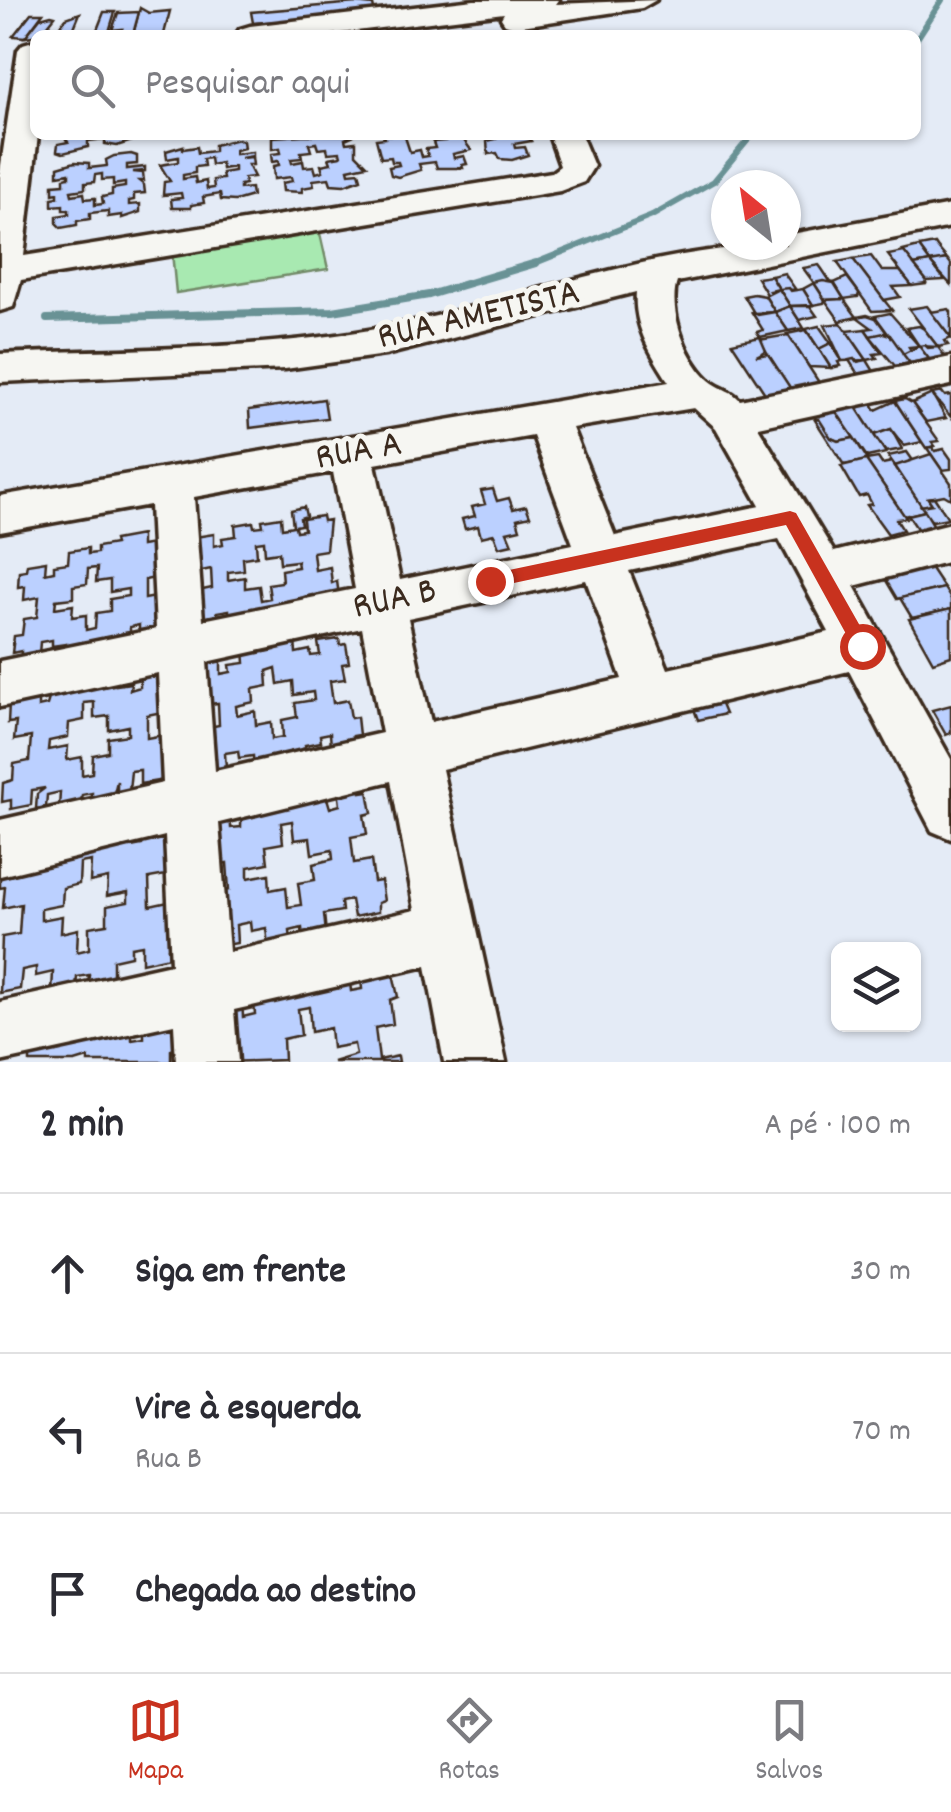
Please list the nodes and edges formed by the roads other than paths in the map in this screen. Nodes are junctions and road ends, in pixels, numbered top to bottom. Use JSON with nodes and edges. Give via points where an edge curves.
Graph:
{"nodes":[{"id":1,"x":544,"y":0,"type":"edge"},
{"id":2,"x":642,"y":0,"type":"edge"},
{"id":3,"x":503,"y":19,"type":"edge"},
{"id":4,"x":239,"y":28,"type":"edge"},
{"id":5,"x":417,"y":30,"type":"edge"},
{"id":6,"x":21,"y":59,"type":"edge"},
{"id":7,"x":567,"y":140,"type":"edge"},
{"id":8,"x":951,"y":216,"type":"edge"},
{"id":9,"x":661,"y":273,"type":"junction"},
{"id":10,"x":1,"y":288,"type":"edge"},
{"id":11,"x":0,"y":368,"type":"edge"},
{"id":12,"x":951,"y":371,"type":"edge"},
{"id":13,"x":715,"y":404,"type":"junction"},
{"id":14,"x":548,"y":419,"type":"junction"},
{"id":15,"x":351,"y":454,"type":"junction"},
{"id":16,"x":172,"y":485,"type":"junction"},
{"id":17,"x":0,"y":514,"type":"edge"},
{"id":18,"x":790,"y":518,"type":"junction"},
{"id":19,"x":944,"y":555,"type":"edge"},
{"id":20,"x":600,"y":558,"type":"junction"},
{"id":21,"x":823,"y":574,"type":"junction"},
{"id":22,"x":382,"y":604,"type":"junction"},
{"id":23,"x":181,"y":646,"type":"junction"},
{"id":24,"x":862,"y":646,"type":"junction"},
{"id":25,"x":0,"y":684,"type":"edge"},
{"id":26,"x":653,"y":695,"type":"junction"},
{"id":27,"x":412,"y":752,"type":"junction"},
{"id":28,"x":191,"y":804,"type":"junction"},
{"id":29,"x":951,"y":812,"type":"edge"},
{"id":30,"x":0,"y":848,"type":"edge"},
{"id":31,"x":448,"y":932,"type":"junction"},
{"id":32,"x":203,"y":988,"type":"junction"},
{"id":33,"x":0,"y":1033,"type":"edge"},
{"id":34,"x":207,"y":1062,"type":"edge"},
{"id":35,"x":474,"y":1062,"type":"edge"}],
"edges":[{"from":1,"to":3,"type":"street"},
{"from":2,"to":3,"type":"street"},
{"from":3,"to":4,"type":"street"},
{"from":3,"to":5,"type":"street"},
{"from":6,"to":10,"type":"street"},
{"from":7,"to":10,"type":"street","via":[[577,166],[560,181]]},
{"from":8,"to":9,"type":"street","name":"RUA AMETISTA"},
{"from":9,"to":11,"type":"street","name":"RUA AMETISTA","via":[[385,341],[284,355]]},
{"from":9,"to":13,"type":"street","via":[[652,316]]},
{"from":12,"to":13,"type":"street","name":"RUA A"},
{"from":13,"to":14,"type":"street","name":"RUA A"},
{"from":13,"to":18,"type":"street"},
{"from":14,"to":15,"type":"street","name":"RUA A"},
{"from":14,"to":20,"type":"street"},
{"from":15,"to":16,"type":"street","name":"RUA A"},
{"from":15,"to":22,"type":"street"},
{"from":16,"to":17,"type":"street","name":"RUA A"},
{"from":16,"to":23,"type":"street"},
{"from":18,"to":20,"type":"street","name":"RUA B"},
{"from":18,"to":21,"type":"street"},
{"from":19,"to":21,"type":"street"},
{"from":20,"to":22,"type":"street","name":"RUA B"},
{"from":20,"to":26,"type":"street"},
{"from":21,"to":24,"type":"street"},
{"from":22,"to":23,"type":"street","name":"RUA B"},
{"from":22,"to":27,"type":"street"},
{"from":23,"to":25,"type":"street","name":"RUA B"},
{"from":23,"to":28,"type":"street"},
{"from":24,"to":26,"type":"street"},
{"from":24,"to":29,"type":"street"},
{"from":26,"to":27,"type":"street"},
{"from":27,"to":28,"type":"street"},
{"from":27,"to":31,"type":"street"},
{"from":28,"to":30,"type":"street"},
{"from":28,"to":32,"type":"street"},
{"from":31,"to":32,"type":"street"},
{"from":31,"to":35,"type":"street"},
{"from":32,"to":33,"type":"street"},
{"from":32,"to":34,"type":"street"}]}
